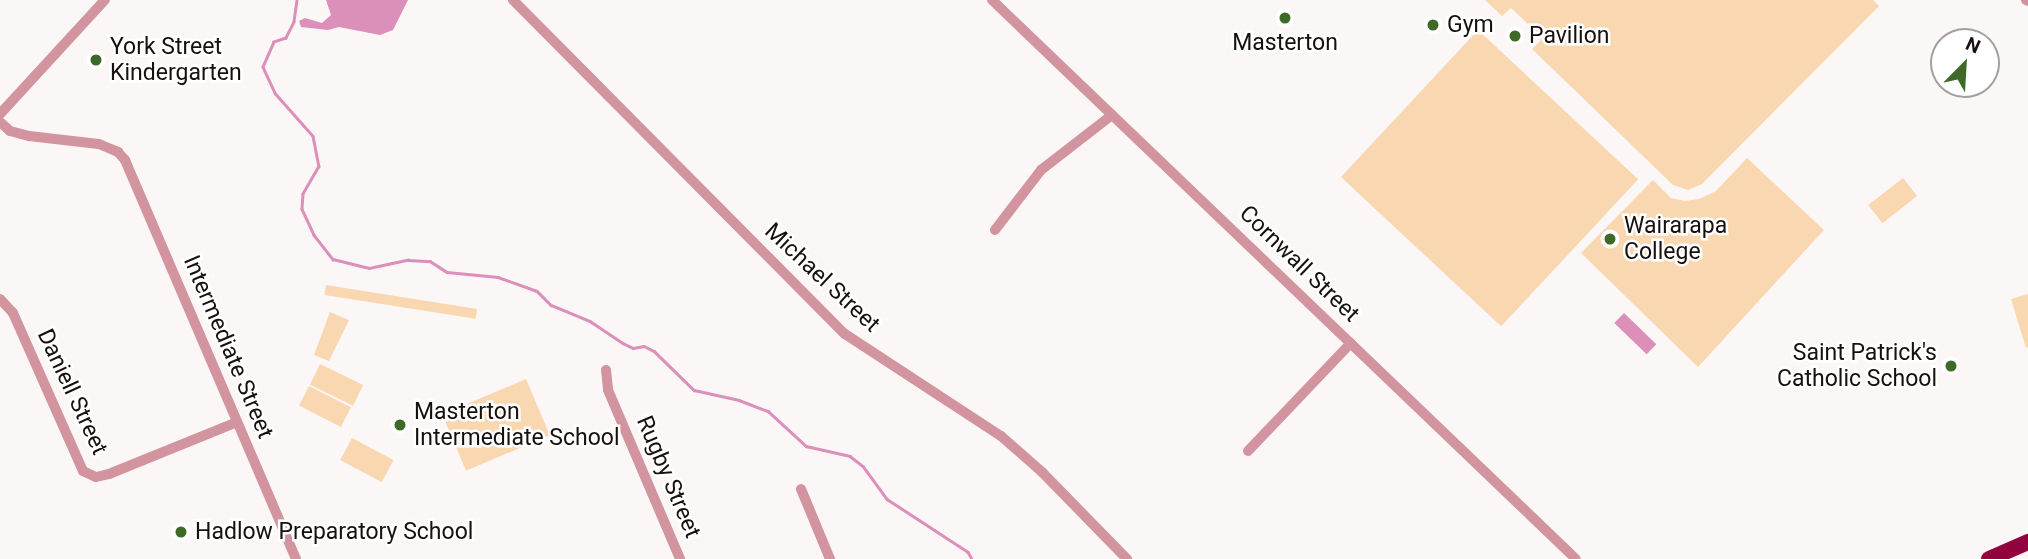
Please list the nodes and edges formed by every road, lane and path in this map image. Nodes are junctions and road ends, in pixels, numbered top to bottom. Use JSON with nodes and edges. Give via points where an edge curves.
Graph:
{"nodes":[{"id":1,"x":105,"y":0,"type":"edge"},
{"id":2,"x":513,"y":0,"type":"edge"},
{"id":3,"x":992,"y":0,"type":"edge"},
{"id":4,"x":0,"y":114,"type":"edge"},
{"id":5,"x":1112,"y":116,"type":"junction"},
{"id":6,"x":0,"y":122,"type":"edge"},
{"id":7,"x":995,"y":230,"type":"dead end"},
{"id":8,"x":0,"y":299,"type":"edge"},
{"id":9,"x":1351,"y":343,"type":"junction"},
{"id":10,"x":606,"y":370,"type":"dead end"},
{"id":11,"x":237,"y":422,"type":"junction"},
{"id":12,"x":1248,"y":451,"type":"dead end"},
{"id":13,"x":801,"y":489,"type":"dead end"},
{"id":14,"x":2028,"y":542,"type":"edge"},
{"id":15,"x":2028,"y":554,"type":"edge"},
{"id":16,"x":1994,"y":557,"type":"edge"},
{"id":17,"x":296,"y":559,"type":"edge"},
{"id":18,"x":680,"y":559,"type":"edge"},
{"id":19,"x":830,"y":559,"type":"edge"},
{"id":20,"x":1127,"y":559,"type":"edge"},
{"id":21,"x":1576,"y":559,"type":"edge"}],
"edges":[{"from":1,"to":4,"type":"street"},
{"from":2,"to":20,"type":"street","name":"Michael Street","via":[[845,334],[1001,436]]},
{"from":3,"to":5,"type":"street","name":"Cornwall Street"},
{"from":5,"to":7,"type":"street","via":[[1041,170]]},
{"from":5,"to":9,"type":"street","name":"Cornwall Street"},
{"from":6,"to":11,"type":"street","name":"Intermediate Street","via":[[10,131],[29,136],[99,144],[118,152],[130,169]]},
{"from":8,"to":11,"type":"street","name":"Daniell Street","via":[[13,313],[83,471],[96,477],[109,474]]},
{"from":9,"to":12,"type":"street"},
{"from":9,"to":21,"type":"street","name":"Cornwall Street"},
{"from":10,"to":18,"type":"street","name":"Rugby Street","via":[[608,390]]},
{"from":11,"to":17,"type":"street","name":"Intermediate Street"},
{"from":13,"to":19,"type":"street"},
{"from":14,"to":16,"type":"highway"},
{"from":15,"to":16,"type":"highway"}]}
